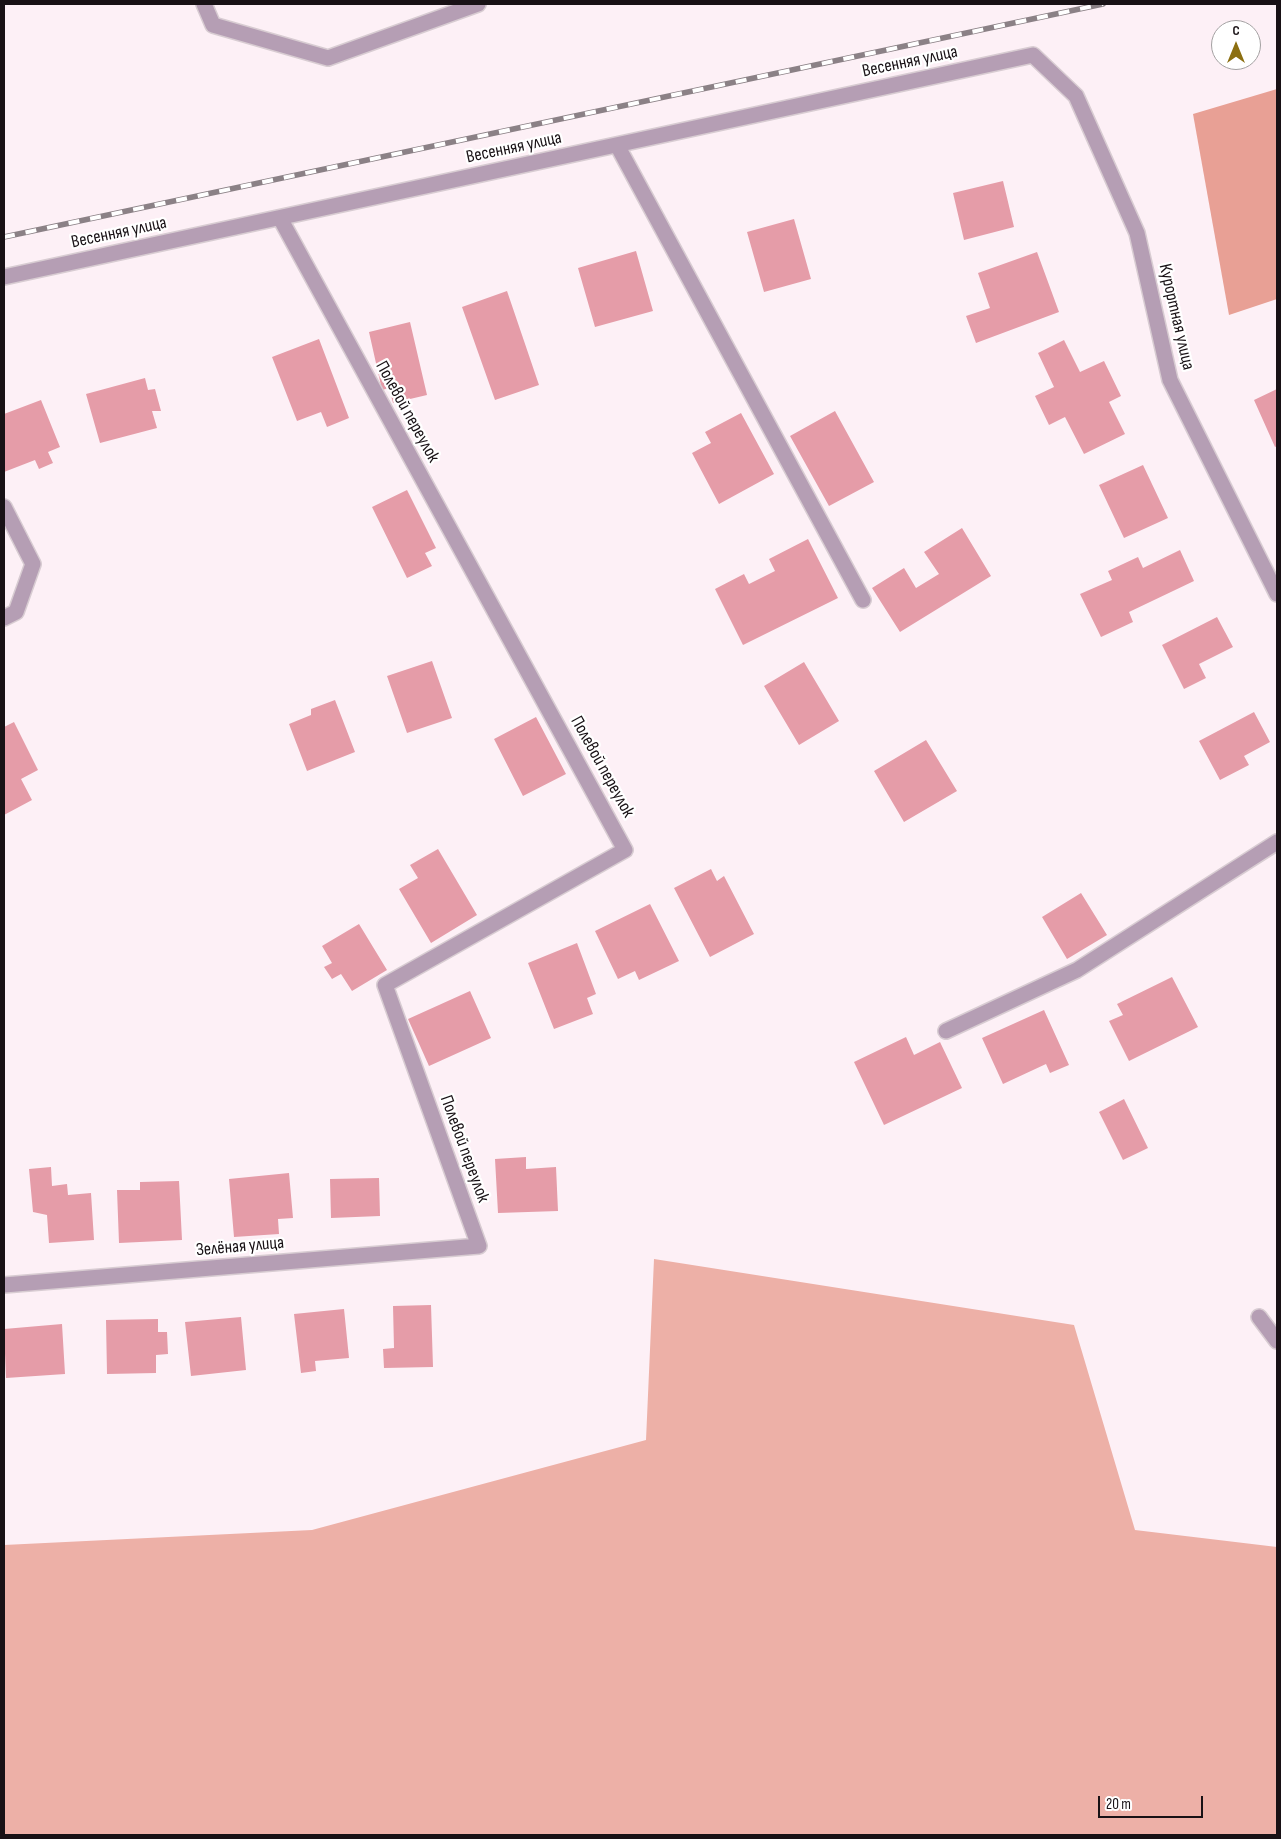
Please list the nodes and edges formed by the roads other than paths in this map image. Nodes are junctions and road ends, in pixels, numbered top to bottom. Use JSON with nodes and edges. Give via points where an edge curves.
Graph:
{"nodes":[{"id":1,"x":204,"y":4,"type":"edge"},
{"id":2,"x":478,"y":4,"type":"edge"},
{"id":3,"x":1033,"y":55,"type":"joint"},
{"id":4,"x":617,"y":145,"type":"junction"},
{"id":5,"x":280,"y":218,"type":"junction"},
{"id":6,"x":4,"y":277,"type":"edge"},
{"id":7,"x":4,"y":507,"type":"edge"},
{"id":8,"x":1277,"y":594,"type":"edge"},
{"id":9,"x":863,"y":600,"type":"dead end"},
{"id":10,"x":4,"y":618,"type":"edge"},
{"id":11,"x":1277,"y":842,"type":"edge"},
{"id":12,"x":946,"y":1031,"type":"dead end"},
{"id":13,"x":479,"y":1246,"type":"joint"},
{"id":14,"x":4,"y":1285,"type":"edge"},
{"id":15,"x":1259,"y":1317,"type":"dead end"},
{"id":16,"x":1277,"y":1341,"type":"edge"}],
"edges":[{"from":1,"to":2,"type":"street","via":[[213,25],[328,58]]},
{"from":3,"to":4,"type":"street","name":"Весенняя улица"},
{"from":3,"to":8,"type":"street","name":"Курортная улица","via":[[1076,96],[1137,233],[1170,380]]},
{"from":4,"to":5,"type":"street","name":"Весенняя улица"},
{"from":4,"to":9,"type":"street"},
{"from":5,"to":6,"type":"street","name":"Весенняя улица"},
{"from":5,"to":13,"type":"street","name":"Полевой переулок","via":[[625,850],[385,985]]},
{"from":7,"to":10,"type":"street","via":[[33,564],[16,612]]},
{"from":11,"to":12,"type":"street","via":[[1077,970]]},
{"from":13,"to":14,"type":"street","name":"Зелёная улица"},
{"from":15,"to":16,"type":"street"}]}
